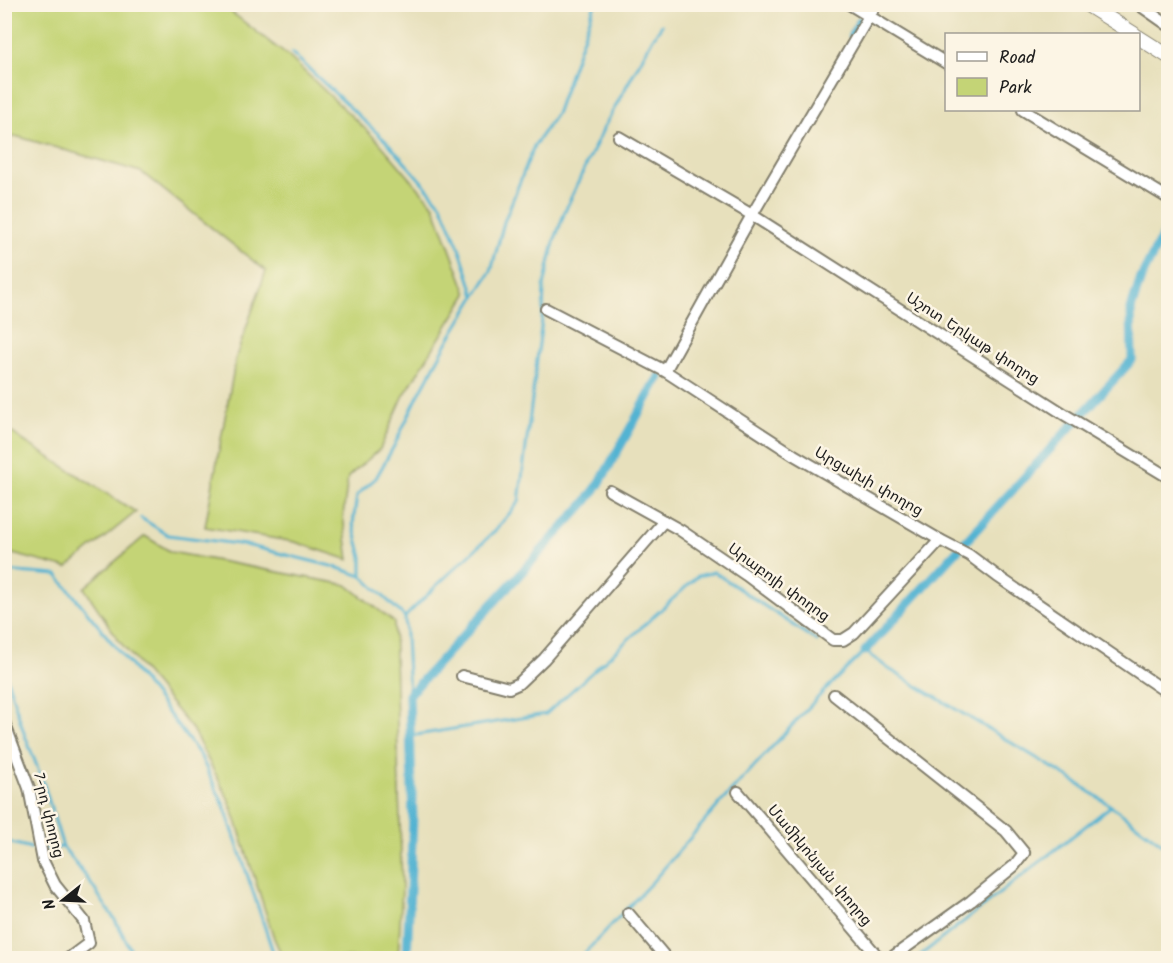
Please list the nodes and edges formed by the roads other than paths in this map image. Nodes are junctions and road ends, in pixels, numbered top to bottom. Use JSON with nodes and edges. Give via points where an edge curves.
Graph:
{"nodes":[{"id":1,"x":849,"y":4,"type":"edge"},
{"id":2,"x":876,"y":4,"type":"edge"},
{"id":3,"x":1086,"y":4,"type":"edge"},
{"id":4,"x":1138,"y":4,"type":"edge"},
{"id":5,"x":869,"y":16,"type":"junction"},
{"id":6,"x":1168,"y":25,"type":"edge"},
{"id":7,"x":1132,"y":33,"type":"edge"},
{"id":8,"x":1140,"y":38,"type":"edge"},
{"id":9,"x":1168,"y":56,"type":"edge"},
{"id":10,"x":945,"y":62,"type":"edge"},
{"id":11,"x":1025,"y":111,"type":"edge"},
{"id":12,"x":619,"y":136,"type":"dead end"},
{"id":13,"x":1168,"y":198,"type":"edge"},
{"id":14,"x":753,"y":215,"type":"junction"},
{"id":15,"x":546,"y":309,"type":"dead end"},
{"id":16,"x":665,"y":371,"type":"junction"},
{"id":17,"x":1168,"y":477,"type":"edge"},
{"id":18,"x":610,"y":491,"type":"dead end"},
{"id":19,"x":664,"y":521,"type":"junction"},
{"id":20,"x":940,"y":540,"type":"junction"},
{"id":21,"x":462,"y":675,"type":"dead end"},
{"id":22,"x":1168,"y":693,"type":"edge"},
{"id":23,"x":834,"y":695,"type":"dead end"},
{"id":24,"x":4,"y":722,"type":"edge"},
{"id":25,"x":738,"y":792,"type":"dead end"},
{"id":26,"x":628,"y":913,"type":"dead end"},
{"id":27,"x":69,"y":958,"type":"edge"},
{"id":28,"x":666,"y":958,"type":"edge"},
{"id":29,"x":879,"y":958,"type":"edge"},
{"id":30,"x":891,"y":958,"type":"edge"}],
"edges":[{"from":1,"to":5,"type":"street"},
{"from":2,"to":5,"type":"street"},
{"from":3,"to":7,"type":"street"},
{"from":4,"to":6,"type":"street"},
{"from":5,"to":10,"type":"street"},
{"from":5,"to":14,"type":"street"},
{"from":8,"to":9,"type":"street"},
{"from":11,"to":13,"type":"street"},
{"from":12,"to":14,"type":"street"},
{"from":14,"to":16,"type":"street"},
{"from":14,"to":17,"type":"street","name":"Աշոտ Երկաթ փողոց"},
{"from":15,"to":16,"type":"street","name":"Արցախի փողոց"},
{"from":16,"to":20,"type":"street","name":"Արցախի փողոց","via":[[794,455]]},
{"from":18,"to":19,"type":"street","name":"Արաբոյի փողոց"},
{"from":19,"to":20,"type":"street","name":"Արաբոյի փողոց","via":[[833,639],[843,640],[854,633]]},
{"from":19,"to":21,"type":"street","via":[[518,684],[509,688]]},
{"from":20,"to":22,"type":"street","name":"Արցախի փողոց","via":[[969,555]]},
{"from":23,"to":30,"type":"street","via":[[1006,831],[1024,853],[972,901]]},
{"from":24,"to":27,"type":"street","name":"7-րդ փողոց","via":[[29,788],[43,861],[55,885],[84,921],[89,943]]},
{"from":25,"to":29,"type":"street","name":"Մամիկոնյան փողոց"},
{"from":26,"to":28,"type":"street"}]}
